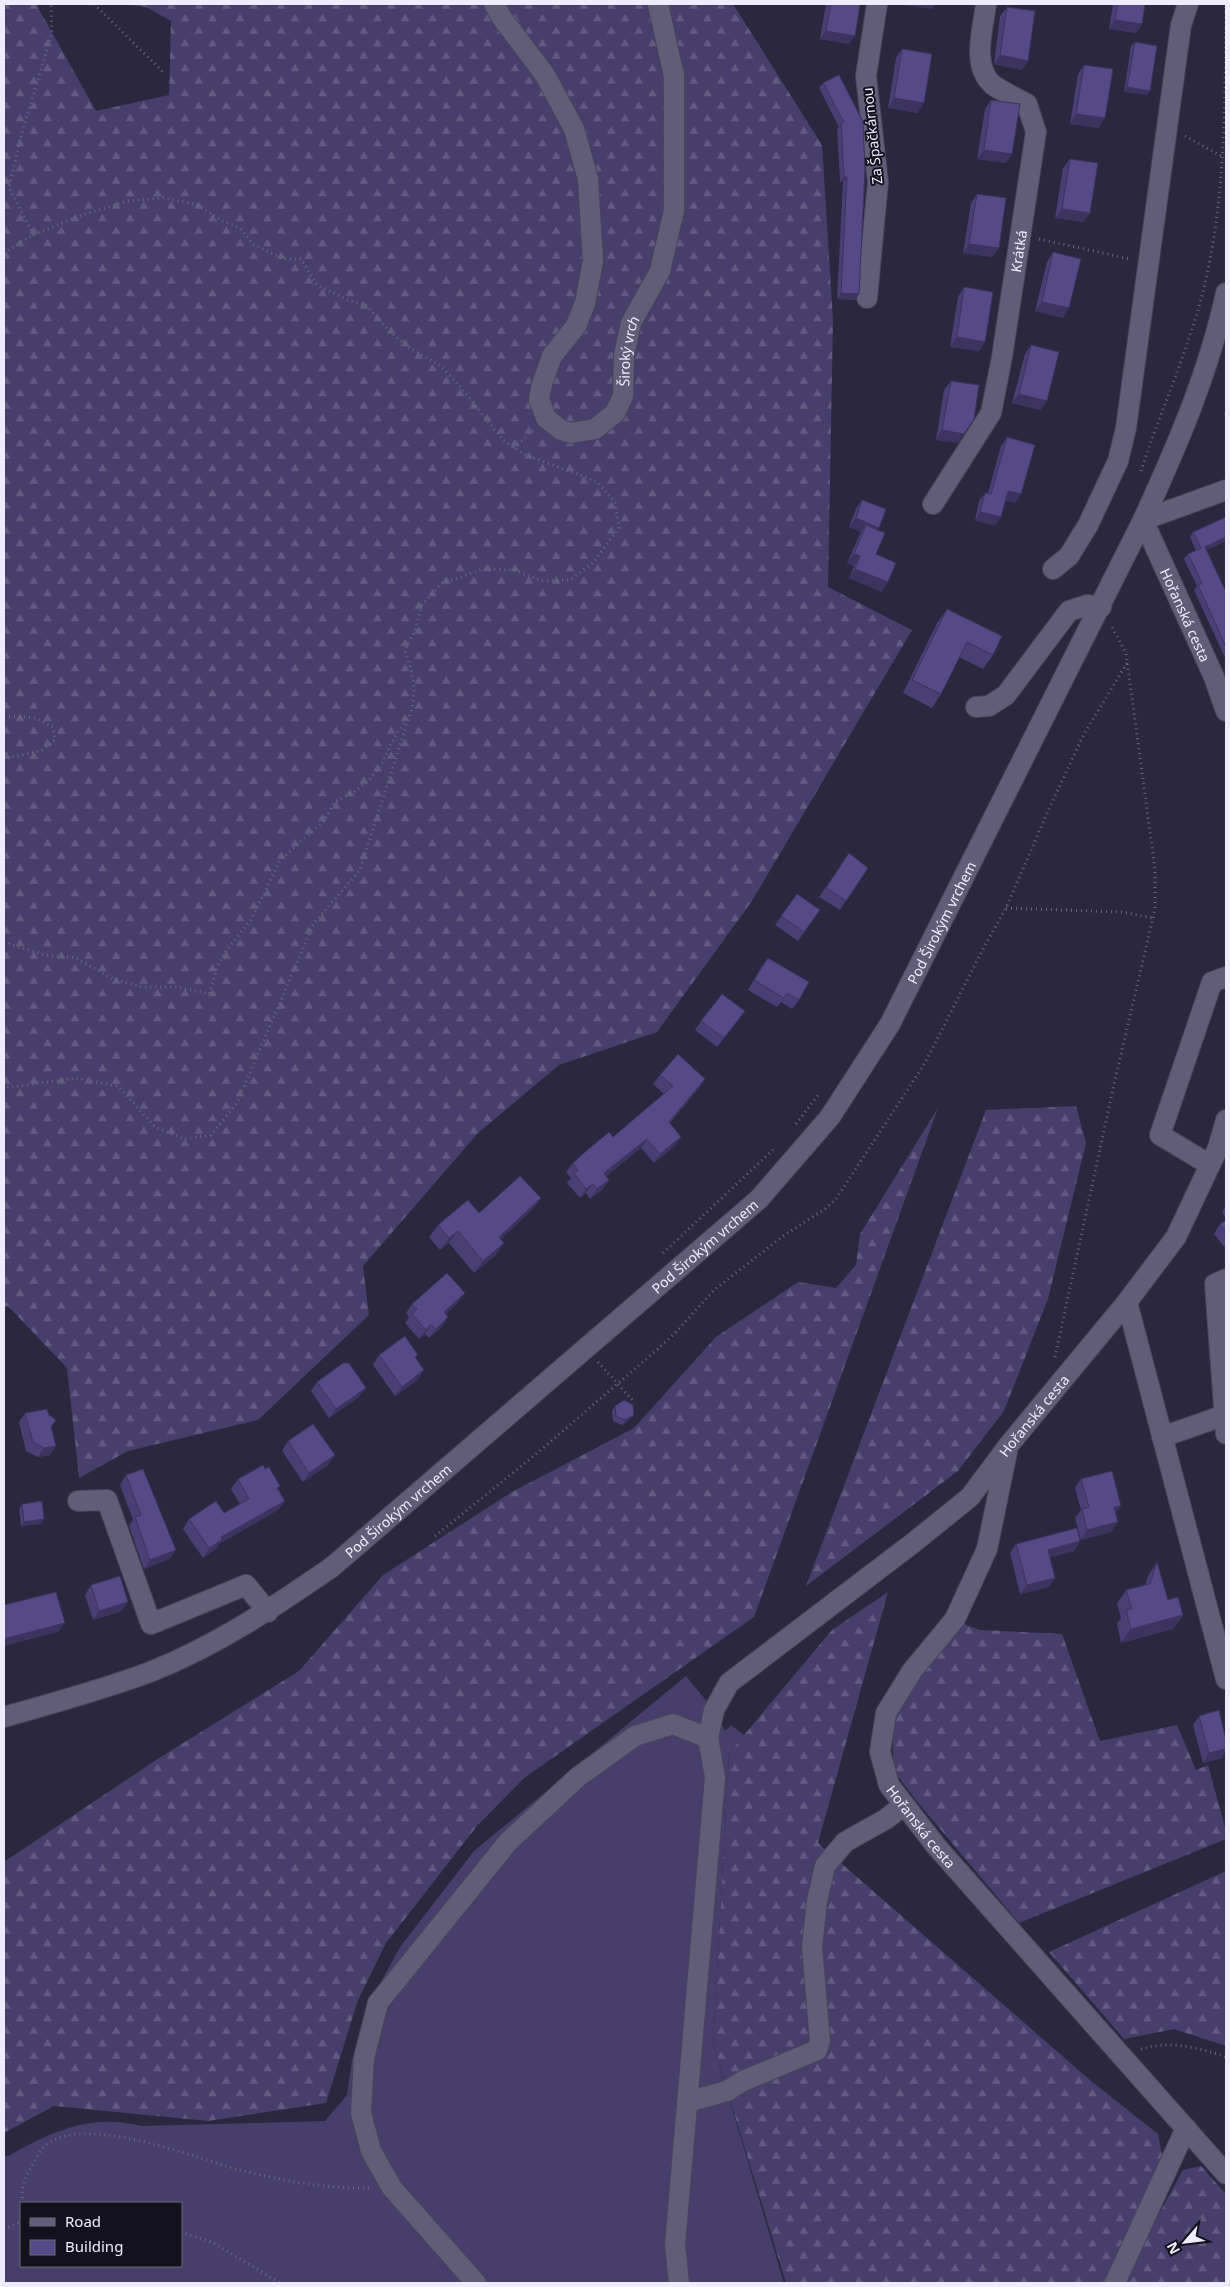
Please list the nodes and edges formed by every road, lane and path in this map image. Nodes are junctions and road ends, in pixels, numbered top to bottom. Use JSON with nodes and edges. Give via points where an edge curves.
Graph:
{"nodes":[{"id":1,"x":51,"y":4,"type":"edge"},
{"id":2,"x":94,"y":4,"type":"edge"},
{"id":3,"x":494,"y":4,"type":"edge"},
{"id":4,"x":658,"y":4,"type":"edge"},
{"id":5,"x":877,"y":4,"type":"edge"},
{"id":6,"x":986,"y":4,"type":"edge"},
{"id":7,"x":1188,"y":4,"type":"edge"},
{"id":8,"x":1226,"y":4,"type":"edge"},
{"id":9,"x":165,"y":74,"type":"dead end"},
{"id":10,"x":1167,"y":125,"type":"junction"},
{"id":11,"x":1221,"y":156,"type":"junction"},
{"id":12,"x":32,"y":235,"type":"junction"},
{"id":13,"x":1021,"y":235,"type":"junction"},
{"id":14,"x":4,"y":253,"type":"edge"},
{"id":15,"x":1148,"y":263,"type":"junction"},
{"id":16,"x":1226,"y":293,"type":"edge"},
{"id":17,"x":867,"y":298,"type":"dead end"},
{"id":18,"x":546,"y":418,"type":"junction"},
{"id":19,"x":514,"y":448,"type":"junction"},
{"id":20,"x":1140,"y":477,"type":"dead end"},
{"id":21,"x":1226,"y":490,"type":"edge"},
{"id":22,"x":932,"y":504,"type":"dead end"},
{"id":23,"x":1143,"y":520,"type":"junction"},
{"id":24,"x":1053,"y":569,"type":"dead end"},
{"id":25,"x":1101,"y":607,"type":"junction"},
{"id":26,"x":1127,"y":663,"type":"junction"},
{"id":27,"x":976,"y":708,"type":"dead end"},
{"id":28,"x":411,"y":711,"type":"junction"},
{"id":29,"x":1226,"y":711,"type":"edge"},
{"id":30,"x":4,"y":716,"type":"edge"},
{"id":31,"x":4,"y":759,"type":"edge"},
{"id":32,"x":1006,"y":908,"type":"junction"},
{"id":33,"x":1153,"y":918,"type":"junction"},
{"id":34,"x":4,"y":946,"type":"edge"},
{"id":35,"x":1226,"y":977,"type":"edge"},
{"id":36,"x":4,"y":1088,"type":"edge"},
{"id":37,"x":820,"y":1094,"type":"dead end"},
{"id":38,"x":1226,"y":1120,"type":"edge"},
{"id":39,"x":791,"y":1130,"type":"dead end"},
{"id":40,"x":779,"y":1144,"type":"dead end"},
{"id":41,"x":1210,"y":1165,"type":"junction"},
{"id":42,"x":662,"y":1254,"type":"dead end"},
{"id":43,"x":1226,"y":1279,"type":"edge"},
{"id":44,"x":1127,"y":1302,"type":"junction"},
{"id":45,"x":585,"y":1349,"type":"junction"},
{"id":46,"x":1053,"y":1364,"type":"dead end"},
{"id":47,"x":617,"y":1383,"type":"junction"},
{"id":48,"x":635,"y":1403,"type":"dead end"},
{"id":49,"x":1225,"y":1412,"type":"edge"},
{"id":50,"x":1162,"y":1437,"type":"junction"},
{"id":51,"x":1008,"y":1446,"type":"junction"},
{"id":52,"x":78,"y":1501,"type":"dead end"},
{"id":53,"x":435,"y":1536,"type":"dead end"},
{"id":54,"x":268,"y":1612,"type":"junction"},
{"id":55,"x":1226,"y":1679,"type":"edge"},
{"id":56,"x":4,"y":1717,"type":"edge"},
{"id":57,"x":708,"y":1738,"type":"junction"},
{"id":58,"x":904,"y":1805,"type":"junction"},
{"id":59,"x":1226,"y":2057,"type":"edge"},
{"id":60,"x":1127,"y":2062,"type":"junction"},
{"id":61,"x":687,"y":2102,"type":"junction"},
{"id":62,"x":1186,"y":2128,"type":"junction"},
{"id":63,"x":1226,"y":2174,"type":"edge"},
{"id":64,"x":392,"y":2188,"type":"junction"},
{"id":65,"x":23,"y":2202,"type":"edge"},
{"id":66,"x":20,"y":2222,"type":"edge"},
{"id":67,"x":4,"y":2230,"type":"edge"},
{"id":68,"x":182,"y":2232,"type":"edge"},
{"id":69,"x":280,"y":2283,"type":"edge"},
{"id":70,"x":476,"y":2283,"type":"edge"},
{"id":71,"x":679,"y":2283,"type":"edge"},
{"id":72,"x":1115,"y":2283,"type":"edge"}],
"edges":[{"from":1,"to":12,"type":"path","via":[[52,33],[9,187]]},
{"from":2,"to":9,"type":"path"},
{"from":3,"to":18,"type":"street","via":[[549,83],[574,129],[588,179],[593,261],[576,326],[552,356],[542,384],[539,399]]},
{"from":4,"to":18,"type":"street","name":"Široký vrch","via":[[674,76],[674,210],[660,271],[631,323],[624,355],[623,396],[616,413],[595,429],[583,433],[561,430]]},
{"from":5,"to":17,"type":"street","name":"Za Špačkárnou","via":[[866,76],[878,182]]},
{"from":6,"to":13,"type":"street","name":"Krátká","via":[[981,68],[993,84],[1027,104],[1036,132]]},
{"from":7,"to":10,"type":"street","via":[[1181,25]]},
{"from":8,"to":11,"type":"path"},
{"from":10,"to":11,"type":"path"},
{"from":10,"to":15,"type":"street"},
{"from":11,"to":20,"type":"path","via":[[1218,200],[1204,286],[1189,339]]},
{"from":12,"to":14,"type":"path"},
{"from":12,"to":19,"type":"path","via":[[127,201],[163,198],[195,204],[240,228],[253,244],[283,259],[301,259],[317,285],[366,305],[391,333],[441,366],[502,439]]},
{"from":13,"to":15,"type":"path"},
{"from":13,"to":22,"type":"street","name":"Krátká","via":[[991,413]]},
{"from":15,"to":24,"type":"street","via":[[1126,428],[1118,461],[1069,556]]},
{"from":16,"to":23,"type":"street","name":"Pod Širokým vrchem","via":[[1199,389]]},
{"from":18,"to":19,"type":"path"},
{"from":19,"to":28,"type":"path","via":[[596,481],[614,502],[619,528],[594,562],[570,580],[541,581],[514,570],[483,570],[442,584],[422,606],[405,651],[413,674],[415,695]]},
{"from":21,"to":23,"type":"street"},
{"from":23,"to":25,"type":"street","name":"Pod Širokým vrchem"},
{"from":23,"to":29,"type":"street","name":"Hořanská cesta","via":[[1214,677]]},
{"from":25,"to":26,"type":"path","via":[[1126,653]]},
{"from":25,"to":27,"type":"street","via":[[1087,605],[1069,611],[1006,695],[989,706]]},
{"from":25,"to":45,"type":"street","name":"Pod Širokým vrchem","via":[[890,1024],[830,1117],[759,1199]]},
{"from":26,"to":32,"type":"path","via":[[1084,734]]},
{"from":26,"to":33,"type":"path","via":[[1155,869]]},
{"from":28,"to":34,"type":"path","via":[[370,779],[336,801],[324,821],[280,860],[251,920],[218,965],[209,994],[177,987],[142,987],[114,979],[76,958],[46,955],[9,944]]},
{"from":28,"to":36,"type":"path","via":[[360,870],[314,923],[237,1103],[211,1135],[184,1139],[155,1127],[118,1086],[76,1078]]},
{"from":30,"to":31,"type":"path","via":[[35,718],[53,726],[54,740],[42,750]]},
{"from":32,"to":33,"type":"path","via":[[1121,912]]},
{"from":32,"to":47,"type":"path","via":[[925,1063],[836,1199],[714,1290],[676,1332]]},
{"from":33,"to":46,"type":"path"},
{"from":35,"to":41,"type":"street","via":[[1212,982],[1160,1135]]},
{"from":37,"to":39,"type":"path"},
{"from":38,"to":41,"type":"street","name":"Hořanská cesta"},
{"from":40,"to":42,"type":"path"},
{"from":41,"to":44,"type":"street","name":"Hořanská cesta","via":[[1176,1236]]},
{"from":43,"to":49,"type":"street","via":[[1215,1284]]},
{"from":44,"to":50,"type":"street"},
{"from":44,"to":51,"type":"street","name":"Hořanská cesta"},
{"from":45,"to":47,"type":"path"},
{"from":45,"to":54,"type":"street","name":"Pod Širokým vrchem","via":[[332,1567]]},
{"from":47,"to":48,"type":"path"},
{"from":47,"to":53,"type":"path","via":[[536,1455]]},
{"from":49,"to":50,"type":"street"},
{"from":50,"to":55,"type":"street"},
{"from":51,"to":57,"type":"street","via":[[970,1497],[729,1683],[714,1710]]},
{"from":51,"to":58,"type":"street","name":"Hořanská cesta","via":[[987,1549],[954,1619],[912,1671],[886,1713],[880,1752],[889,1786]]},
{"from":52,"to":54,"type":"street","via":[[108,1500],[151,1624],[246,1586]]},
{"from":54,"to":56,"type":"street","name":"Pod Širokým vrchem","via":[[151,1671]]},
{"from":57,"to":61,"type":"street","via":[[715,1777]]},
{"from":57,"to":64,"type":"street","via":[[673,1724],[635,1736],[578,1777],[508,1842],[378,2003],[364,2058],[361,2113],[370,2151]]},
{"from":58,"to":60,"type":"street","name":"Hořanská cesta","via":[[936,1846]]},
{"from":58,"to":61,"type":"street","via":[[845,1842],[825,1866],[812,1947],[820,2041],[817,2050],[743,2080],[727,2091]]},
{"from":59,"to":60,"type":"path","via":[[1205,2050],[1154,2045],[1140,2050]]},
{"from":60,"to":62,"type":"street","name":"Hořanská cesta"},
{"from":61,"to":71,"type":"street","via":[[675,2244]]},
{"from":62,"to":63,"type":"street","name":"Hořanská cesta"},
{"from":62,"to":72,"type":"street"},
{"from":64,"to":65,"type":"path","via":[[349,2189],[298,2184],[129,2138],[74,2134],[43,2148],[25,2177],[21,2193]]},
{"from":64,"to":70,"type":"street"},
{"from":66,"to":67,"type":"path"},
{"from":68,"to":69,"type":"path","via":[[212,2242]]}]}
